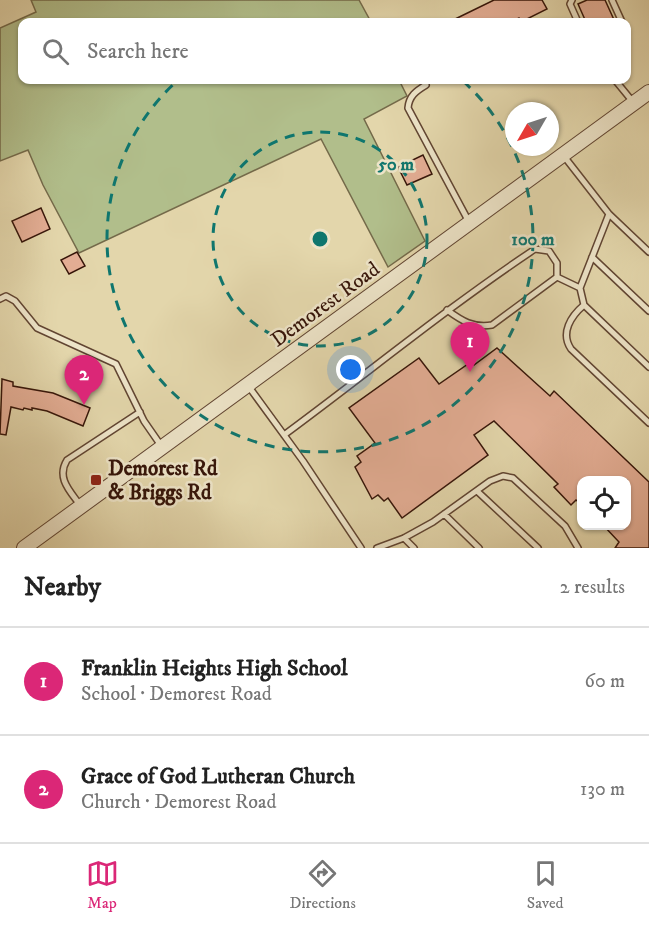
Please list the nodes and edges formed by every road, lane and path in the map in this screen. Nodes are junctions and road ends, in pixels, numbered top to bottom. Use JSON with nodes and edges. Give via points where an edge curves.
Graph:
{"nodes":[{"id":1,"x":572,"y":0,"type":"edge"},
{"id":2,"x":612,"y":0,"type":"edge"},
{"id":3,"x":576,"y":18,"type":"edge"},
{"id":4,"x":620,"y":18,"type":"edge"},
{"id":5,"x":618,"y":84,"type":"edge"},
{"id":6,"x":426,"y":85,"type":"dead end"},
{"id":7,"x":649,"y":92,"type":"edge"},
{"id":8,"x":634,"y":103,"type":"junction"},
{"id":9,"x":563,"y":155,"type":"junction"},
{"id":10,"x":609,"y":214,"type":"junction"},
{"id":11,"x":470,"y":223,"type":"junction"},
{"id":12,"x":649,"y":252,"type":"edge"},
{"id":13,"x":592,"y":257,"type":"junction"},
{"id":14,"x":557,"y":277,"type":"junction"},
{"id":15,"x":580,"y":288,"type":"junction"},
{"id":16,"x":0,"y":299,"type":"edge"},
{"id":17,"x":584,"y":305,"type":"junction"},
{"id":18,"x":447,"y":310,"type":"junction"},
{"id":19,"x":649,"y":311,"type":"edge"},
{"id":20,"x":649,"y":367,"type":"edge"},
{"id":21,"x":248,"y":386,"type":"junction"},
{"id":22,"x":140,"y":412,"type":"junction"},
{"id":23,"x":649,"y":423,"type":"edge"},
{"id":24,"x":284,"y":435,"type":"junction"},
{"id":25,"x":163,"y":448,"type":"junction"},
{"id":26,"x":477,"y":491,"type":"junction"},
{"id":27,"x":81,"y":507,"type":"junction"},
{"id":28,"x":444,"y":514,"type":"junction"},
{"id":29,"x":404,"y":538,"type":"junction"},
{"id":30,"x":24,"y":548,"type":"edge"},
{"id":31,"x":361,"y":548,"type":"edge"},
{"id":32,"x":377,"y":548,"type":"edge"},
{"id":33,"x":414,"y":548,"type":"edge"},
{"id":34,"x":479,"y":548,"type":"edge"},
{"id":35,"x":538,"y":548,"type":"edge"},
{"id":36,"x":578,"y":548,"type":"edge"}],
"edges":[{"from":1,"to":3,"type":"lane"},
{"from":2,"to":4,"type":"lane"},
{"from":5,"to":8,"type":"lane"},
{"from":6,"to":11,"type":"lane","via":[[408,100],[408,108]]},
{"from":7,"to":8,"type":"street","name":"Demorest Road"},
{"from":8,"to":9,"type":"street","name":"Demorest Road"},
{"from":9,"to":10,"type":"lane"},
{"from":9,"to":11,"type":"street","name":"Demorest Road"},
{"from":10,"to":12,"type":"lane"},
{"from":10,"to":13,"type":"lane"},
{"from":11,"to":21,"type":"street","name":"Demorest Road"},
{"from":13,"to":15,"type":"lane"},
{"from":13,"to":19,"type":"lane"},
{"from":14,"to":15,"type":"lane"},
{"from":14,"to":18,"type":"lane","via":[[492,325],[465,323]]},
{"from":14,"to":18,"type":"lane","via":[[557,263],[549,251],[535,249]]},
{"from":15,"to":17,"type":"lane"},
{"from":16,"to":22,"type":"lane","via":[[15,301],[37,328],[116,364]]},
{"from":17,"to":20,"type":"lane"},
{"from":17,"to":23,"type":"lane","via":[[574,314],[566,341]]},
{"from":18,"to":24,"type":"lane"},
{"from":21,"to":24,"type":"lane"},
{"from":21,"to":25,"type":"street","name":"Demorest Road"},
{"from":22,"to":25,"type":"lane"},
{"from":22,"to":27,"type":"lane","via":[[67,460],[62,468],[63,480]]},
{"from":24,"to":31,"type":"lane"},
{"from":25,"to":27,"type":"street","name":"Demorest Road"},
{"from":26,"to":28,"type":"lane"},
{"from":26,"to":35,"type":"lane"},
{"from":26,"to":36,"type":"lane","via":[[503,476],[513,478],[565,526]]},
{"from":27,"to":30,"type":"street","name":"Demorest Road"},
{"from":28,"to":29,"type":"lane"},
{"from":28,"to":34,"type":"lane"},
{"from":29,"to":32,"type":"lane"},
{"from":29,"to":33,"type":"lane"}]}
